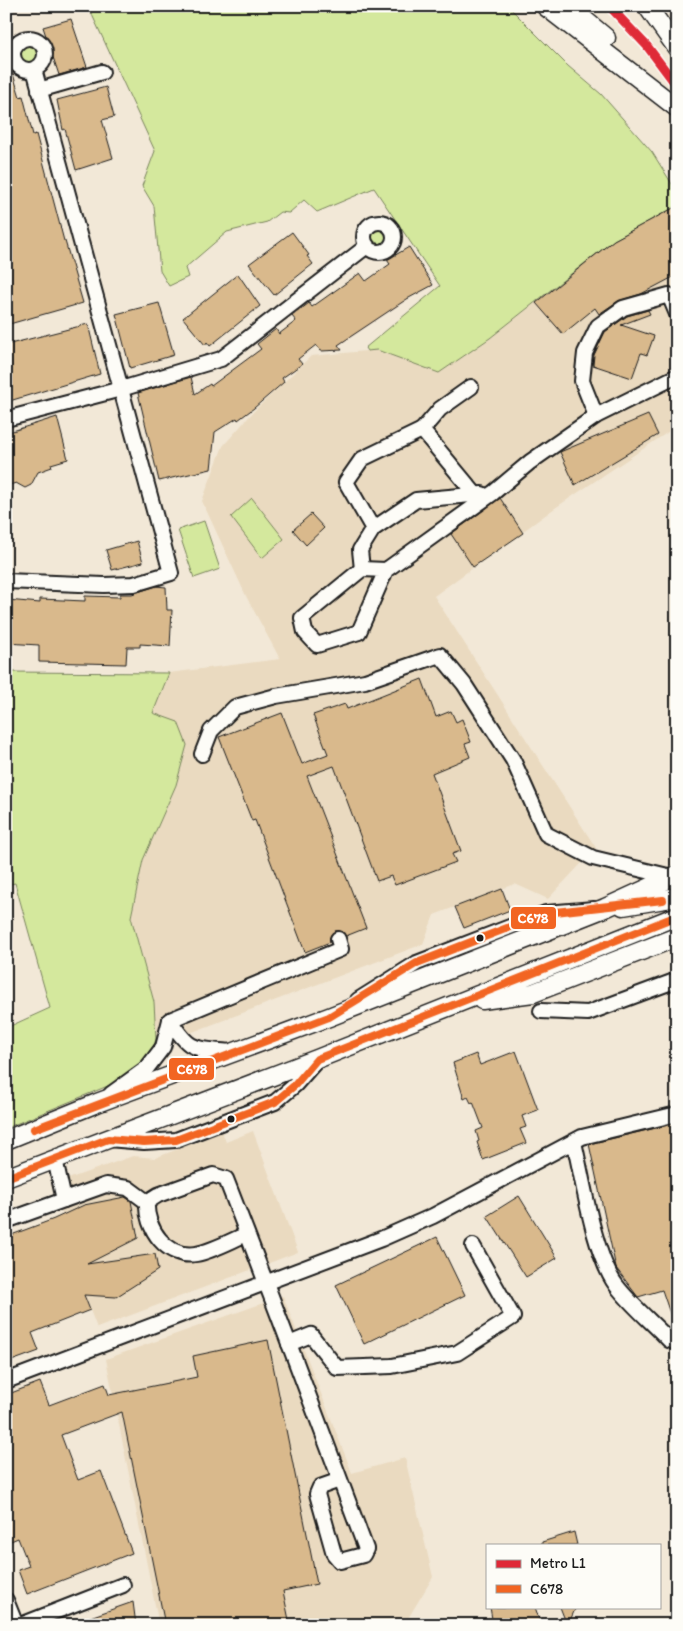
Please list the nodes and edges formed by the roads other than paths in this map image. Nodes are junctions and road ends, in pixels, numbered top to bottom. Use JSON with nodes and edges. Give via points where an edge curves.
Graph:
{"nodes":[{"id":1,"x":545,"y":6,"type":"edge"},
{"id":2,"x":568,"y":6,"type":"edge"},
{"id":3,"x":640,"y":6,"type":"edge"},
{"id":4,"x":647,"y":6,"type":"edge"},
{"id":5,"x":674,"y":45,"type":"edge"},
{"id":6,"x":34,"y":69,"type":"dead end"},
{"id":7,"x":102,"y":72,"type":"dead end"},
{"id":8,"x":40,"y":90,"type":"junction"},
{"id":9,"x":676,"y":107,"type":"edge"},
{"id":10,"x":367,"y":246,"type":"dead end"},
{"id":11,"x":677,"y":314,"type":"edge"},
{"id":12,"x":677,"y":376,"type":"edge"},
{"id":13,"x":471,"y":387,"type":"dead end"},
{"id":14,"x":121,"y":389,"type":"junction"},
{"id":15,"x":596,"y":416,"type":"junction"},
{"id":16,"x":6,"y":419,"type":"edge"},
{"id":17,"x":422,"y":430,"type":"junction"},
{"id":18,"x":493,"y":493,"type":"junction"},
{"id":19,"x":475,"y":494,"type":"junction"},
{"id":20,"x":373,"y":529,"type":"junction"},
{"id":21,"x":362,"y":569,"type":"junction"},
{"id":22,"x":386,"y":570,"type":"junction"},
{"id":23,"x":6,"y":581,"type":"edge"},
{"id":24,"x":202,"y":754,"type":"dead end"},
{"id":25,"x":674,"y":876,"type":"edge"},
{"id":26,"x":677,"y":897,"type":"edge"},
{"id":27,"x":604,"y":908,"type":"junction"},
{"id":28,"x":677,"y":916,"type":"edge"},
{"id":29,"x":677,"y":937,"type":"edge"},
{"id":30,"x":338,"y":939,"type":"dead end"},
{"id":31,"x":677,"y":980,"type":"edge"},
{"id":32,"x":462,"y":1002,"type":"junction"},
{"id":33,"x":540,"y":1011,"type":"dead end"},
{"id":34,"x":170,"y":1020,"type":"junction"},
{"id":35,"x":233,"y":1052,"type":"junction"},
{"id":36,"x":318,"y":1059,"type":"junction"},
{"id":37,"x":97,"y":1103,"type":"junction"},
{"id":38,"x":677,"y":1114,"type":"edge"},
{"id":39,"x":108,"y":1139,"type":"junction"},
{"id":40,"x":6,"y":1140,"type":"edge"},
{"id":41,"x":574,"y":1142,"type":"junction"},
{"id":42,"x":55,"y":1159,"type":"junction"},
{"id":43,"x":6,"y":1178,"type":"edge"},
{"id":44,"x":64,"y":1200,"type":"junction"},
{"id":45,"x":147,"y":1202,"type":"junction"},
{"id":46,"x":6,"y":1221,"type":"edge"},
{"id":47,"x":247,"y":1234,"type":"junction"},
{"id":48,"x":473,"y":1246,"type":"dead end"},
{"id":49,"x":266,"y":1284,"type":"junction"},
{"id":50,"x":677,"y":1343,"type":"edge"},
{"id":51,"x":290,"y":1344,"type":"junction"},
{"id":52,"x":6,"y":1381,"type":"edge"},
{"id":53,"x":340,"y":1480,"type":"junction"},
{"id":54,"x":123,"y":1585,"type":"dead end"},
{"id":55,"x":6,"y":1600,"type":"edge"},
{"id":56,"x":16,"y":1625,"type":"edge"},
{"id":57,"x":21,"y":1625,"type":"edge"}],
"edges":[{"from":1,"to":9,"type":"main road"},
{"from":2,"to":9,"type":"main road","via":[[625,53]]},
{"from":3,"to":5,"type":"main road"},
{"from":4,"to":5,"type":"main road"},
{"from":6,"to":8,"type":"street"},
{"from":7,"to":8,"type":"street"},
{"from":8,"to":14,"type":"street"},
{"from":10,"to":14,"type":"street","via":[[221,359]]},
{"from":11,"to":15,"type":"street","via":[[669,295],[623,308],[598,326],[585,353],[582,381]]},
{"from":12,"to":15,"type":"street"},
{"from":13,"to":17,"type":"street","via":[[440,409]]},
{"from":14,"to":16,"type":"street"},
{"from":14,"to":23,"type":"street","via":[[171,574],[134,584]]},
{"from":15,"to":18,"type":"street","via":[[530,462]]},
{"from":17,"to":19,"type":"street"},
{"from":17,"to":20,"type":"street","via":[[362,459],[346,482]]},
{"from":18,"to":19,"type":"street"},
{"from":18,"to":22,"type":"street"},
{"from":19,"to":20,"type":"street","via":[[416,500]]},
{"from":20,"to":21,"type":"street","via":[[360,550]]},
{"from":21,"to":22,"type":"street"},
{"from":21,"to":22,"type":"street","via":[[302,618],[305,632],[317,645],[359,632]]},
{"from":24,"to":25,"type":"street","via":[[211,731],[234,707],[276,696],[365,681],[440,655],[464,684],[513,760],[546,834],[593,858]]},
{"from":25,"to":27,"type":"main road"},
{"from":26,"to":27,"type":"main road"},
{"from":27,"to":35,"type":"main road"},
{"from":28,"to":32,"type":"main road"},
{"from":29,"to":32,"type":"main road","via":[[533,992]]},
{"from":30,"to":34,"type":"street","via":[[341,949]]},
{"from":31,"to":33,"type":"street","via":[[588,1013]]},
{"from":32,"to":36,"type":"main road"},
{"from":34,"to":35,"type":"street","via":[[182,1040],[193,1047]]},
{"from":34,"to":37,"type":"street","via":[[163,1047],[147,1068]]},
{"from":35,"to":37,"type":"main road"},
{"from":36,"to":39,"type":"main road"},
{"from":36,"to":39,"type":"street","via":[[275,1102],[185,1137],[144,1142]]},
{"from":37,"to":40,"type":"main road"},
{"from":38,"to":41,"type":"street"},
{"from":39,"to":42,"type":"main road"},
{"from":41,"to":49,"type":"street","via":[[433,1216]]},
{"from":41,"to":50,"type":"street","via":[[601,1255],[610,1274],[669,1340]]},
{"from":42,"to":43,"type":"main road"},
{"from":42,"to":44,"type":"street"},
{"from":44,"to":45,"type":"street","via":[[106,1185],[128,1188]]},
{"from":44,"to":46,"type":"street"},
{"from":45,"to":47,"type":"street","via":[[146,1215],[155,1235],[175,1252],[196,1254]]},
{"from":45,"to":47,"type":"street","via":[[158,1194],[213,1175],[226,1179]]},
{"from":47,"to":49,"type":"street"},
{"from":48,"to":51,"type":"street","via":[[513,1317],[457,1353],[392,1366],[336,1368],[311,1335]]},
{"from":49,"to":51,"type":"street"},
{"from":49,"to":52,"type":"street"},
{"from":51,"to":53,"type":"street"},
{"from":53,"to":53,"type":"street","via":[[366,1549],[363,1556],[340,1561],[334,1554],[317,1494],[320,1487]]},
{"from":54,"to":57,"type":"street"},
{"from":55,"to":56,"type":"street"}]}
